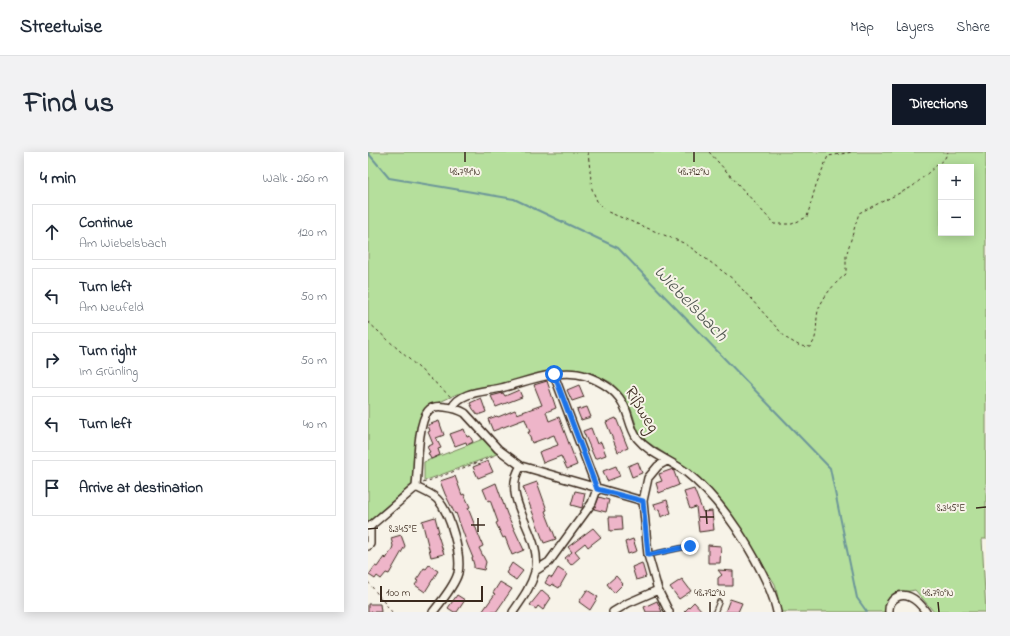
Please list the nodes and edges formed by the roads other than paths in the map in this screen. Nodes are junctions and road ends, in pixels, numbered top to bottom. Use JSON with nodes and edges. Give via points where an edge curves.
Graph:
{"nodes":[{"id":1,"x":554,"y":374,"type":"junction"},
{"id":2,"x":454,"y":405,"type":"junction"},
{"id":3,"x":667,"y":461,"type":"junction"},
{"id":4,"x":521,"y":466,"type":"junction"},
{"id":5,"x":416,"y":486,"type":"junction"},
{"id":6,"x":597,"y":489,"type":"junction"},
{"id":7,"x":643,"y":501,"type":"junction"},
{"id":8,"x":369,"y":527,"type":"edge"},
{"id":9,"x":368,"y":546,"type":"edge"},
{"id":10,"x":690,"y":546,"type":"dead end"},
{"id":11,"x":648,"y":555,"type":"junction"},
{"id":12,"x":535,"y":571,"type":"junction"},
{"id":13,"x":658,"y":590,"type":"junction"},
{"id":14,"x":719,"y":602,"type":"dead end"},
{"id":15,"x":433,"y":612,"type":"edge"},
{"id":16,"x":513,"y":612,"type":"edge"},
{"id":17,"x":613,"y":612,"type":"edge"},
{"id":18,"x":669,"y":612,"type":"edge"},
{"id":19,"x":715,"y":612,"type":"edge"},
{"id":20,"x":777,"y":612,"type":"edge"},
{"id":21,"x":889,"y":612,"type":"edge"},
{"id":22,"x":926,"y":612,"type":"edge"}],
"edges":[{"from":1,"to":2,"type":"street","name":"Rißweg","via":[[470,394]]},
{"from":1,"to":3,"type":"street","name":"Rißweg","via":[[576,373],[604,384],[622,402],[637,438],[648,449]]},
{"from":1,"to":6,"type":"street"},
{"from":2,"to":4,"type":"street","via":[[465,413],[498,449]]},
{"from":2,"to":5,"type":"street","via":[[434,406],[423,419]]},
{"from":3,"to":7,"type":"street","via":[[658,466],[648,478]]},
{"from":3,"to":20,"type":"street","name":"Rißweg","via":[[686,472],[725,511],[764,576]]},
{"from":4,"to":6,"type":"street"},
{"from":4,"to":12,"type":"street","via":[[513,485],[536,550]]},
{"from":5,"to":8,"type":"street"},
{"from":5,"to":15,"type":"street","via":[[441,504],[455,535],[458,555],[458,573],[455,580]]},
{"from":6,"to":7,"type":"street"},
{"from":6,"to":12,"type":"street","via":[[592,503],[549,562]]},
{"from":7,"to":11,"type":"street"},
{"from":8,"to":9,"type":"street"},
{"from":10,"to":11,"type":"lane"},
{"from":11,"to":13,"type":"street"},
{"from":12,"to":16,"type":"street","via":[[526,593]]},
{"from":13,"to":17,"type":"street"},
{"from":13,"to":18,"type":"street"},
{"from":14,"to":19,"type":"lane"},
{"from":21,"to":22,"type":"street","via":[[891,602],[896,596],[910,597]]}]}
